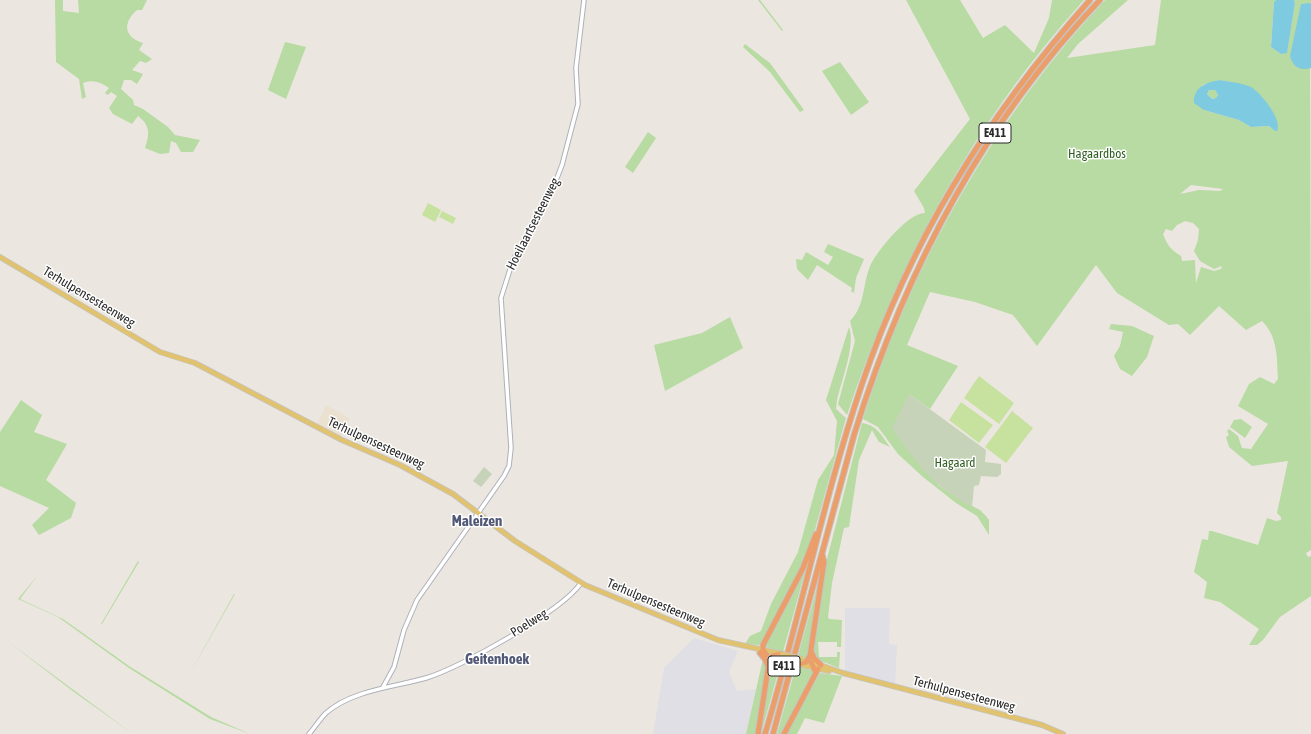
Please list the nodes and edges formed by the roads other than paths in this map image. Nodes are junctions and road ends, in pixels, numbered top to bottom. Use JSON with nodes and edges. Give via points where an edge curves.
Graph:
{"nodes":[{"id":1,"x":584,"y":0,"type":"edge"},
{"id":2,"x":1090,"y":0,"type":"edge"},
{"id":3,"x":1100,"y":0,"type":"edge"},
{"id":4,"x":0,"y":257,"type":"edge"},
{"id":5,"x":478,"y":512,"type":"junction"},
{"id":6,"x":821,"y":525,"type":"junction"},
{"id":7,"x":822,"y":552,"type":"junction"},
{"id":8,"x":581,"y":583,"type":"junction"},
{"id":9,"x":761,"y":649,"type":"junction"},
{"id":10,"x":811,"y":650,"type":"junction"},
{"id":11,"x":782,"y":654,"type":"joint"},
{"id":12,"x":772,"y":655,"type":"junction"},
{"id":13,"x":807,"y":662,"type":"junction"},
{"id":14,"x":798,"y":664,"type":"joint"},
{"id":15,"x":768,"y":668,"type":"junction"},
{"id":16,"x":817,"y":669,"type":"junction"},
{"id":17,"x":383,"y":687,"type":"junction"},
{"id":18,"x":309,"y":734,"type":"edge"},
{"id":19,"x":758,"y":734,"type":"edge"},
{"id":20,"x":765,"y":734,"type":"edge"},
{"id":21,"x":773,"y":734,"type":"edge"},
{"id":22,"x":784,"y":734,"type":"edge"},
{"id":23,"x":1063,"y":734,"type":"edge"}],
"edges":[{"from":1,"to":5,"type":"street","name":"Hoeilaartsesteenweg","via":[[576,68],[578,104],[564,158],[555,183],[512,260],[501,298],[507,369],[510,459],[504,476]]},
{"from":2,"to":6,"type":"highway","number":"E411","via":[[1040,57],[996,118],[925,236],[886,320],[862,383]]},
{"from":3,"to":7,"type":"highway","number":"E411","via":[[1046,61],[1002,122],[930,242],[899,309],[869,386]]},
{"from":4,"to":5,"type":"main road","name":"Terhulpensesteenweg","via":[[160,352],[195,363],[346,442],[400,465],[453,494]]},
{"from":5,"to":8,"type":"main road","name":"Terhulpensesteenweg","via":[[515,541]]},
{"from":5,"to":17,"type":"street","name":"Hoeilaartsesteenweg","via":[[417,600],[404,630],[394,667]]},
{"from":6,"to":9,"type":"highway","via":[[803,568]]},
{"from":6,"to":20,"type":"highway","number":"E411"},
{"from":7,"to":10,"type":"highway","via":[[824,562]]},
{"from":7,"to":21,"type":"highway","number":"E411"},
{"from":8,"to":9,"type":"main road","name":"Terhulpensesteenweg","via":[[689,629],[743,647]]},
{"from":8,"to":17,"type":"street","name":"Poelweg","via":[[543,616],[470,659],[425,678]]},
{"from":9,"to":12,"type":"highway"},
{"from":9,"to":12,"type":"main road","name":"Terhulpensesteenweg"},
{"from":9,"to":15,"type":"highway"},
{"from":10,"to":13,"type":"highway"},
{"from":10,"to":16,"type":"highway"},
{"from":11,"to":12,"type":"highway","bridge":true},
{"from":11,"to":13,"type":"main road","bridge":true},
{"from":12,"to":14,"type":"main road","name":"Terhulpensesteenweg","bridge":true},
{"from":12,"to":15,"type":"highway"},
{"from":13,"to":14,"type":"highway"},
{"from":13,"to":16,"type":"highway"},
{"from":15,"to":19,"type":"highway"},
{"from":16,"to":22,"type":"highway"},
{"from":16,"to":23,"type":"main road","name":"Terhulpensesteenweg","via":[[835,671],[1042,725]]},
{"from":17,"to":18,"type":"street","name":"Poelweg","via":[[334,707]]}]}
